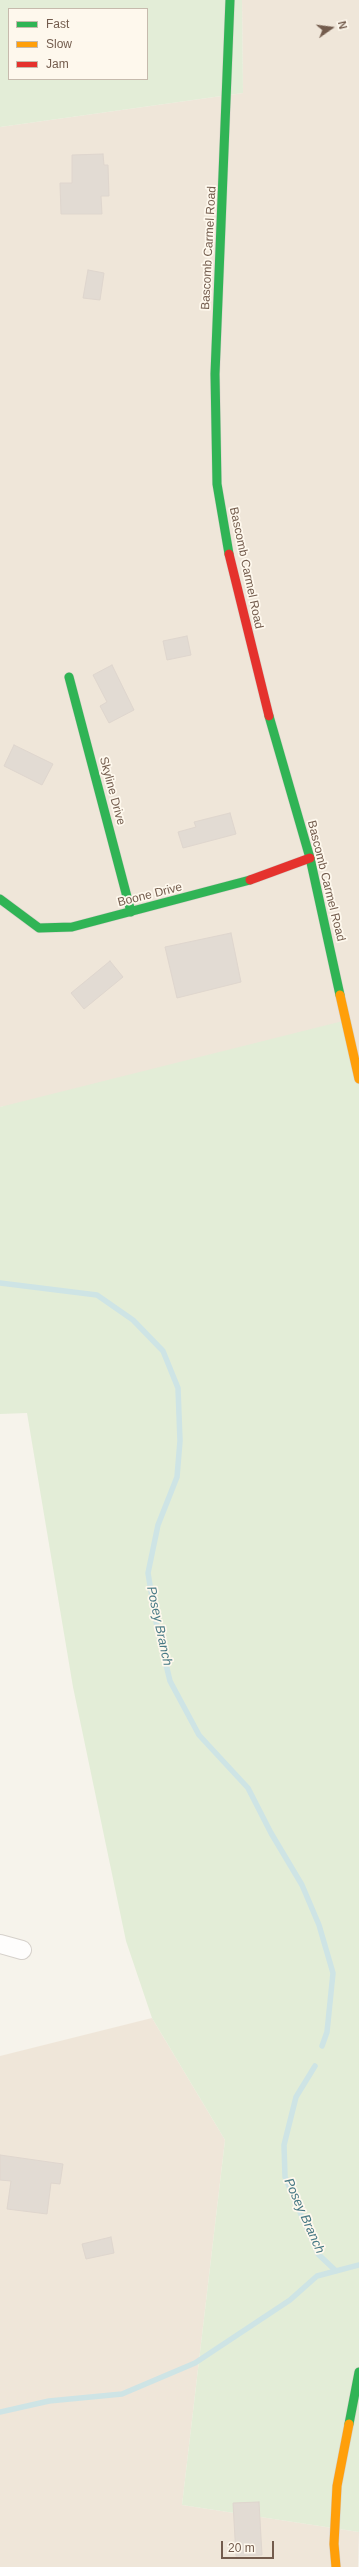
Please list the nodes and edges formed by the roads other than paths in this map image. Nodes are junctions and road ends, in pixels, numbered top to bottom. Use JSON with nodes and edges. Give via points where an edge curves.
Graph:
{"nodes":[{"id":1,"x":230,"y":0,"type":"edge"},
{"id":2,"x":69,"y":677,"type":"dead end"},
{"id":3,"x":310,"y":858,"type":"junction"},
{"id":4,"x":0,"y":899,"type":"edge"},
{"id":5,"x":131,"y":912,"type":"junction"},
{"id":6,"x":359,"y":1080,"type":"edge"},
{"id":7,"x":0,"y":1944,"type":"edge"},
{"id":8,"x":22,"y":1950,"type":"dead end"},
{"id":9,"x":359,"y":2372,"type":"edge"},
{"id":10,"x":336,"y":2567,"type":"edge"}],
"edges":[{"from":1,"to":3,"type":"street","name":"Bascomb Carmel Road","via":[[215,374],[217,484],[235,584]]},
{"from":2,"to":5,"type":"street","name":"Skyline Drive"},
{"from":3,"to":5,"type":"street","name":"Boone Drive","via":[[234,886]]},
{"from":3,"to":6,"type":"street","name":"Bascomb Carmel Road"},
{"from":4,"to":5,"type":"street","name":"Boone Drive","via":[[39,928],[72,926]]},
{"from":7,"to":8,"type":"street"},
{"from":9,"to":10,"type":"street","via":[[337,2486],[334,2544]]}]}
